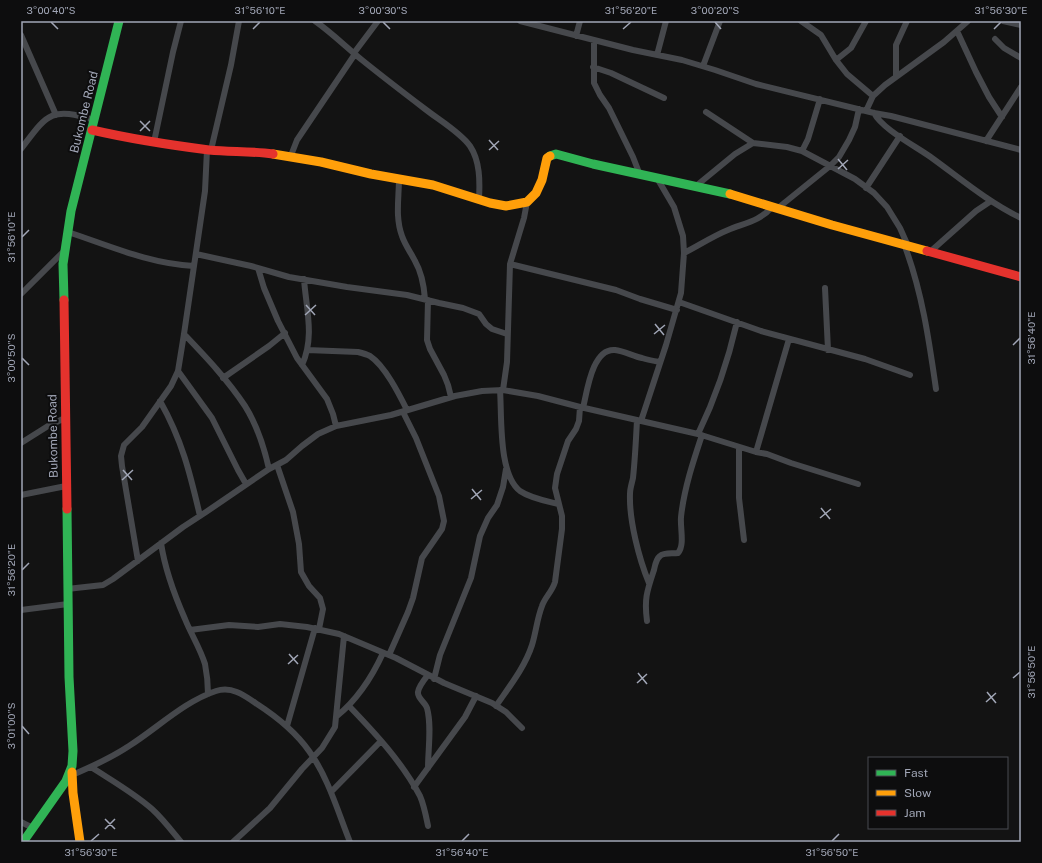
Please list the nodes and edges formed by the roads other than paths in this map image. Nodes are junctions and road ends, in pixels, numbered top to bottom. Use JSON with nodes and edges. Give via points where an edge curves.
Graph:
{"nodes":[{"id":1,"x":119,"y":21,"type":"edge"},
{"id":2,"x":181,"y":21,"type":"edge"},
{"id":3,"x":239,"y":21,"type":"edge"},
{"id":4,"x":316,"y":21,"type":"edge"},
{"id":5,"x":378,"y":21,"type":"edge"},
{"id":6,"x":520,"y":21,"type":"edge"},
{"id":7,"x":580,"y":21,"type":"edge"},
{"id":8,"x":666,"y":21,"type":"edge"},
{"id":9,"x":720,"y":21,"type":"edge"},
{"id":10,"x":801,"y":21,"type":"edge"},
{"id":11,"x":866,"y":21,"type":"edge"},
{"id":12,"x":907,"y":21,"type":"edge"},
{"id":13,"x":968,"y":21,"type":"edge"},
{"id":14,"x":1003,"y":21,"type":"edge"},
{"id":15,"x":1021,"y":25,"type":"edge"},
{"id":16,"x":957,"y":31,"type":"junction"},
{"id":17,"x":21,"y":35,"type":"edge"},
{"id":18,"x":576,"y":36,"type":"junction"},
{"id":19,"x":995,"y":39,"type":"dead end"},
{"id":20,"x":594,"y":40,"type":"junction"},
{"id":21,"x":355,"y":53,"type":"junction"},
{"id":22,"x":657,"y":55,"type":"junction"},
{"id":23,"x":1021,"y":58,"type":"edge"},
{"id":24,"x":836,"y":60,"type":"junction"},
{"id":25,"x":703,"y":66,"type":"junction"},
{"id":26,"x":593,"y":67,"type":"junction"},
{"id":27,"x":896,"y":76,"type":"junction"},
{"id":28,"x":1021,"y":87,"type":"edge"},
{"id":29,"x":873,"y":96,"type":"junction"},
{"id":30,"x":664,"y":98,"type":"dead end"},
{"id":31,"x":820,"y":100,"type":"junction"},
{"id":32,"x":859,"y":109,"type":"junction"},
{"id":33,"x":866,"y":111,"type":"junction"},
{"id":34,"x":706,"y":112,"type":"dead end"},
{"id":35,"x":874,"y":113,"type":"junction"},
{"id":36,"x":56,"y":115,"type":"junction"},
{"id":37,"x":1002,"y":117,"type":"junction"},
{"id":38,"x":94,"y":120,"type":"junction"},
{"id":39,"x":92,"y":130,"type":"junction"},
{"id":40,"x":900,"y":136,"type":"junction"},
{"id":41,"x":986,"y":140,"type":"junction"},
{"id":42,"x":154,"y":142,"type":"junction"},
{"id":43,"x":753,"y":143,"type":"junction"},
{"id":44,"x":21,"y":149,"type":"edge"},
{"id":45,"x":209,"y":150,"type":"junction"},
{"id":46,"x":1021,"y":150,"type":"edge"},
{"id":47,"x":802,"y":151,"type":"junction"},
{"id":48,"x":290,"y":158,"type":"junction"},
{"id":49,"x":830,"y":166,"type":"junction"},
{"id":50,"x":640,"y":175,"type":"junction"},
{"id":51,"x":399,"y":178,"type":"junction"},
{"id":52,"x":657,"y":178,"type":"junction"},
{"id":53,"x":696,"y":186,"type":"junction"},
{"id":54,"x":866,"y":188,"type":"junction"},
{"id":55,"x":479,"y":199,"type":"junction"},
{"id":56,"x":991,"y":201,"type":"junction"},
{"id":57,"x":527,"y":202,"type":"junction"},
{"id":58,"x":775,"y":208,"type":"junction"},
{"id":59,"x":1021,"y":218,"type":"edge"},
{"id":60,"x":68,"y":232,"type":"junction"},
{"id":61,"x":906,"y":245,"type":"junction"},
{"id":62,"x":65,"y":250,"type":"junction"},
{"id":63,"x":931,"y":251,"type":"junction"},
{"id":64,"x":684,"y":253,"type":"junction"},
{"id":65,"x":196,"y":254,"type":"junction"},
{"id":66,"x":510,"y":264,"type":"junction"},
{"id":67,"x":194,"y":266,"type":"junction"},
{"id":68,"x":258,"y":268,"type":"junction"},
{"id":69,"x":1021,"y":277,"type":"edge"},
{"id":70,"x":304,"y":279,"type":"junction"},
{"id":71,"x":824,"y":288,"type":"dead end"},
{"id":72,"x":21,"y":294,"type":"edge"},
{"id":73,"x":426,"y":300,"type":"junction"},
{"id":74,"x":679,"y":302,"type":"junction"},
{"id":75,"x":677,"y":310,"type":"junction"},
{"id":76,"x":737,"y":322,"type":"junction"},
{"id":77,"x":285,"y":333,"type":"junction"},
{"id":78,"x":184,"y":334,"type":"junction"},
{"id":79,"x":507,"y":334,"type":"junction"},
{"id":80,"x":789,"y":339,"type":"junction"},
{"id":81,"x":308,"y":350,"type":"junction"},
{"id":82,"x":828,"y":350,"type":"junction"},
{"id":83,"x":660,"y":362,"type":"junction"},
{"id":84,"x":302,"y":365,"type":"junction"},
{"id":85,"x":178,"y":371,"type":"junction"},
{"id":86,"x":910,"y":375,"type":"dead end"},
{"id":87,"x":223,"y":378,"type":"junction"},
{"id":88,"x":936,"y":389,"type":"dead end"},
{"id":89,"x":502,"y":390,"type":"junction"},
{"id":90,"x":451,"y":397,"type":"junction"},
{"id":91,"x":160,"y":401,"type":"junction"},
{"id":92,"x":582,"y":408,"type":"junction"},
{"id":93,"x":405,"y":411,"type":"junction"},
{"id":94,"x":65,"y":418,"type":"junction"},
{"id":95,"x":639,"y":421,"type":"junction"},
{"id":96,"x":336,"y":426,"type":"junction"},
{"id":97,"x":700,"y":435,"type":"junction"},
{"id":98,"x":21,"y":443,"type":"edge"},
{"id":99,"x":739,"y":447,"type":"junction"},
{"id":100,"x":756,"y":452,"type":"junction"},
{"id":101,"x":277,"y":465,"type":"junction"},
{"id":102,"x":269,"y":469,"type":"junction"},
{"id":103,"x":506,"y":469,"type":"junction"},
{"id":104,"x":246,"y":484,"type":"junction"},
{"id":105,"x":858,"y":484,"type":"dead end"},
{"id":106,"x":66,"y":486,"type":"junction"},
{"id":107,"x":21,"y":495,"type":"edge"},
{"id":108,"x":558,"y":504,"type":"junction"},
{"id":109,"x":200,"y":516,"type":"junction"},
{"id":110,"x":744,"y":540,"type":"dead end"},
{"id":111,"x":161,"y":543,"type":"junction"},
{"id":112,"x":138,"y":561,"type":"junction"},
{"id":113,"x":649,"y":583,"type":"junction"},
{"id":114,"x":68,"y":589,"type":"junction"},
{"id":115,"x":68,"y":604,"type":"junction"},
{"id":116,"x":21,"y":610,"type":"edge"},
{"id":117,"x":647,"y":621,"type":"dead end"},
{"id":118,"x":317,"y":629,"type":"junction"},
{"id":119,"x":190,"y":630,"type":"junction"},
{"id":120,"x":344,"y":636,"type":"junction"},
{"id":121,"x":386,"y":654,"type":"junction"},
{"id":122,"x":428,"y":675,"type":"junction"},
{"id":123,"x":434,"y":679,"type":"junction"},
{"id":124,"x":208,"y":694,"type":"junction"},
{"id":125,"x":476,"y":696,"type":"junction"},
{"id":126,"x":349,"y":706,"type":"junction"},
{"id":127,"x":496,"y":706,"type":"junction"},
{"id":128,"x":337,"y":716,"type":"junction"},
{"id":129,"x":287,"y":726,"type":"junction"},
{"id":130,"x":522,"y":728,"type":"dead end"},
{"id":131,"x":381,"y":741,"type":"junction"},
{"id":132,"x":313,"y":757,"type":"junction"},
{"id":133,"x":91,"y":767,"type":"junction"},
{"id":134,"x":428,"y":768,"type":"junction"},
{"id":135,"x":72,"y":771,"type":"junction"},
{"id":136,"x":414,"y":787,"type":"junction"},
{"id":137,"x":331,"y":792,"type":"junction"},
{"id":138,"x":21,"y":822,"type":"edge"},
{"id":139,"x":428,"y":826,"type":"dead end"},
{"id":140,"x":33,"y":828,"type":"junction"},
{"id":141,"x":24,"y":842,"type":"edge"},
{"id":142,"x":80,"y":842,"type":"edge"},
{"id":143,"x":181,"y":842,"type":"edge"},
{"id":144,"x":234,"y":842,"type":"edge"},
{"id":145,"x":350,"y":842,"type":"edge"}],
"edges":[{"from":1,"to":38,"type":"street","name":"Bukombe Road"},
{"from":2,"to":42,"type":"street"},
{"from":3,"to":45,"type":"street","via":[[231,65]]},
{"from":4,"to":21,"type":"street"},
{"from":5,"to":21,"type":"street"},
{"from":6,"to":18,"type":"street"},
{"from":7,"to":18,"type":"street"},
{"from":8,"to":22,"type":"street"},
{"from":9,"to":25,"type":"street"},
{"from":10,"to":24,"type":"street","via":[[821,35]]},
{"from":11,"to":24,"type":"street","via":[[851,48]]},
{"from":12,"to":27,"type":"street","via":[[896,45]]},
{"from":13,"to":16,"type":"street"},
{"from":14,"to":15,"type":"street"},
{"from":16,"to":27,"type":"street"},
{"from":16,"to":37,"type":"street","via":[[989,97]]},
{"from":17,"to":36,"type":"street"},
{"from":18,"to":20,"type":"street"},
{"from":19,"to":23,"type":"street"},
{"from":20,"to":22,"type":"street"},
{"from":20,"to":26,"type":"street"},
{"from":21,"to":48,"type":"street","via":[[300,136]]},
{"from":21,"to":55,"type":"street","via":[[440,122],[460,134],[470,146],[480,175]]},
{"from":22,"to":25,"type":"street"},
{"from":24,"to":29,"type":"street","via":[[847,74]]},
{"from":25,"to":31,"type":"street","via":[[756,84]]},
{"from":26,"to":30,"type":"street"},
{"from":26,"to":50,"type":"street","via":[[594,83],[616,122]]},
{"from":27,"to":29,"type":"street"},
{"from":28,"to":37,"type":"street"},
{"from":29,"to":33,"type":"street"},
{"from":31,"to":32,"type":"street"},
{"from":31,"to":47,"type":"street"},
{"from":32,"to":33,"type":"street"},
{"from":32,"to":49,"type":"street","via":[[849,140]]},
{"from":33,"to":35,"type":"street"},
{"from":34,"to":43,"type":"street"},
{"from":35,"to":40,"type":"street","via":[[882,123]]},
{"from":35,"to":41,"type":"street"},
{"from":36,"to":38,"type":"street","via":[[75,114]]},
{"from":36,"to":44,"type":"street","via":[[49,116]]},
{"from":37,"to":41,"type":"street"},
{"from":38,"to":39,"type":"street","name":"Bukombe Road"},
{"from":39,"to":42,"type":"street","via":[[120,138]]},
{"from":39,"to":60,"type":"street","name":"Bukombe Road"},
{"from":40,"to":54,"type":"street"},
{"from":40,"to":56,"type":"street"},
{"from":41,"to":46,"type":"street"},
{"from":42,"to":45,"type":"street"},
{"from":43,"to":47,"type":"street"},
{"from":43,"to":53,"type":"street","via":[[735,154]]},
{"from":45,"to":48,"type":"street","via":[[258,152]]},
{"from":45,"to":65,"type":"street"},
{"from":47,"to":49,"type":"street"},
{"from":48,"to":51,"type":"street"},
{"from":49,"to":54,"type":"street"},
{"from":49,"to":58,"type":"street"},
{"from":50,"to":52,"type":"street"},
{"from":50,"to":57,"type":"street","via":[[552,154],[545,162],[542,180],[536,193]]},
{"from":51,"to":55,"type":"street"},
{"from":51,"to":73,"type":"street","via":[[399,227],[402,238],[420,271]]},
{"from":52,"to":53,"type":"street"},
{"from":52,"to":64,"type":"street","via":[[674,207],[683,236]]},
{"from":53,"to":58,"type":"street"},
{"from":54,"to":61,"type":"street","via":[[887,207],[900,228]]},
{"from":55,"to":57,"type":"street","via":[[506,206]]},
{"from":56,"to":59,"type":"street"},
{"from":56,"to":63,"type":"street"},
{"from":57,"to":66,"type":"street"},
{"from":58,"to":61,"type":"street"},
{"from":58,"to":64,"type":"street"},
{"from":60,"to":62,"type":"street","name":"Bukombe Road"},
{"from":60,"to":67,"type":"street","via":[[149,260]]},
{"from":61,"to":63,"type":"street"},
{"from":61,"to":88,"type":"street","via":[[923,305]]},
{"from":62,"to":72,"type":"street"},
{"from":62,"to":94,"type":"street","name":"Bukombe Road"},
{"from":63,"to":69,"type":"street"},
{"from":64,"to":74,"type":"street"},
{"from":65,"to":67,"type":"street"},
{"from":65,"to":68,"type":"street"},
{"from":66,"to":75,"type":"street","via":[[616,290]]},
{"from":66,"to":79,"type":"street"},
{"from":67,"to":78,"type":"street"},
{"from":68,"to":70,"type":"street"},
{"from":68,"to":77,"type":"street","via":[[264,288]]},
{"from":70,"to":73,"type":"street"},
{"from":70,"to":81,"type":"street"},
{"from":71,"to":82,"type":"street"},
{"from":73,"to":79,"type":"street","via":[[472,311],[479,314],[492,329]]},
{"from":73,"to":90,"type":"street","via":[[427,340],[444,375]]},
{"from":74,"to":75,"type":"street"},
{"from":74,"to":76,"type":"street"},
{"from":75,"to":83,"type":"street"},
{"from":76,"to":80,"type":"street"},
{"from":76,"to":97,"type":"street","via":[[730,352]]},
{"from":77,"to":84,"type":"street"},
{"from":77,"to":87,"type":"street"},
{"from":78,"to":85,"type":"street"},
{"from":78,"to":87,"type":"street"},
{"from":79,"to":89,"type":"street","via":[[507,362]]},
{"from":80,"to":82,"type":"street"},
{"from":80,"to":100,"type":"street"},
{"from":81,"to":84,"type":"street"},
{"from":81,"to":93,"type":"street","via":[[358,352],[371,356],[401,397]]},
{"from":82,"to":86,"type":"street"},
{"from":83,"to":92,"type":"street","via":[[616,350],[602,354],[595,364]]},
{"from":83,"to":95,"type":"street"},
{"from":84,"to":96,"type":"street","via":[[327,399]]},
{"from":85,"to":91,"type":"street"},
{"from":85,"to":104,"type":"street","via":[[212,418]]},
{"from":87,"to":102,"type":"street","via":[[245,406],[264,449]]},
{"from":89,"to":90,"type":"street"},
{"from":89,"to":92,"type":"street","via":[[538,396]]},
{"from":89,"to":103,"type":"street","via":[[503,453]]},
{"from":90,"to":93,"type":"street"},
{"from":91,"to":109,"type":"street","via":[[184,450]]},
{"from":91,"to":112,"type":"street","via":[[142,427],[124,446],[121,456]]},
{"from":92,"to":95,"type":"street"},
{"from":92,"to":108,"type":"street","via":[[576,430],[568,441],[557,474],[555,488]]},
{"from":93,"to":96,"type":"street"},
{"from":93,"to":121,"type":"street","via":[[439,496],[444,521],[442,529],[422,558],[408,612]]},
{"from":94,"to":98,"type":"street"},
{"from":94,"to":106,"type":"street","name":"Bukombe Road"},
{"from":95,"to":97,"type":"street"},
{"from":95,"to":113,"type":"street","via":[[630,506],[636,542]]},
{"from":96,"to":101,"type":"street","via":[[318,434]]},
{"from":97,"to":99,"type":"street"},
{"from":97,"to":113,"type":"street","via":[[684,493],[680,530],[681,550],[678,553],[660,555]]},
{"from":99,"to":100,"type":"street"},
{"from":99,"to":110,"type":"street","via":[[739,498]]},
{"from":100,"to":105,"type":"street"},
{"from":101,"to":102,"type":"street"},
{"from":101,"to":118,"type":"street","via":[[293,512],[302,572],[309,586],[320,598],[323,609]]},
{"from":102,"to":104,"type":"street"},
{"from":103,"to":108,"type":"street","via":[[521,491]]},
{"from":103,"to":123,"type":"street","via":[[503,487],[480,536],[471,578],[440,655]]},
{"from":104,"to":109,"type":"street"},
{"from":106,"to":107,"type":"street"},
{"from":106,"to":114,"type":"street","name":"Bukombe Road"},
{"from":108,"to":127,"type":"street","via":[[562,528],[553,589],[542,605],[532,645],[524,663]]},
{"from":109,"to":111,"type":"street"},
{"from":111,"to":112,"type":"street"},
{"from":111,"to":119,"type":"street","via":[[164,565]]},
{"from":112,"to":114,"type":"street","via":[[103,585]]},
{"from":113,"to":117,"type":"street"},
{"from":114,"to":115,"type":"street","name":"Bukombe Road"},
{"from":115,"to":116,"type":"street"},
{"from":115,"to":135,"type":"street","name":"Bukombe Road"},
{"from":118,"to":119,"type":"street","via":[[280,624],[258,627],[229,625]]},
{"from":118,"to":120,"type":"street"},
{"from":118,"to":129,"type":"street"},
{"from":119,"to":124,"type":"street","via":[[205,664]]},
{"from":120,"to":121,"type":"street"},
{"from":120,"to":128,"type":"street"},
{"from":121,"to":122,"type":"street"},
{"from":121,"to":126,"type":"street"},
{"from":122,"to":123,"type":"street"},
{"from":122,"to":134,"type":"street","via":[[418,692],[428,714]]},
{"from":123,"to":125,"type":"street"},
{"from":124,"to":129,"type":"street","via":[[230,688],[246,696]]},
{"from":124,"to":133,"type":"street","via":[[128,747]]},
{"from":125,"to":127,"type":"street"},
{"from":125,"to":134,"type":"street","via":[[465,717]]},
{"from":126,"to":128,"type":"street"},
{"from":126,"to":131,"type":"street"},
{"from":127,"to":130,"type":"street"},
{"from":128,"to":132,"type":"street","via":[[335,727]]},
{"from":129,"to":132,"type":"street"},
{"from":131,"to":136,"type":"street","via":[[400,764]]},
{"from":131,"to":137,"type":"street"},
{"from":132,"to":137,"type":"street"},
{"from":132,"to":144,"type":"street","via":[[270,808]]},
{"from":133,"to":135,"type":"street"},
{"from":133,"to":143,"type":"street","via":[[152,810]]},
{"from":134,"to":136,"type":"street"},
{"from":135,"to":140,"type":"street","name":"Bukombe Road"},
{"from":135,"to":142,"type":"street"},
{"from":136,"to":139,"type":"street","via":[[420,797]]},
{"from":137,"to":145,"type":"street"},
{"from":138,"to":140,"type":"street"},
{"from":140,"to":141,"type":"street","name":"Bukombe Road"}]}
